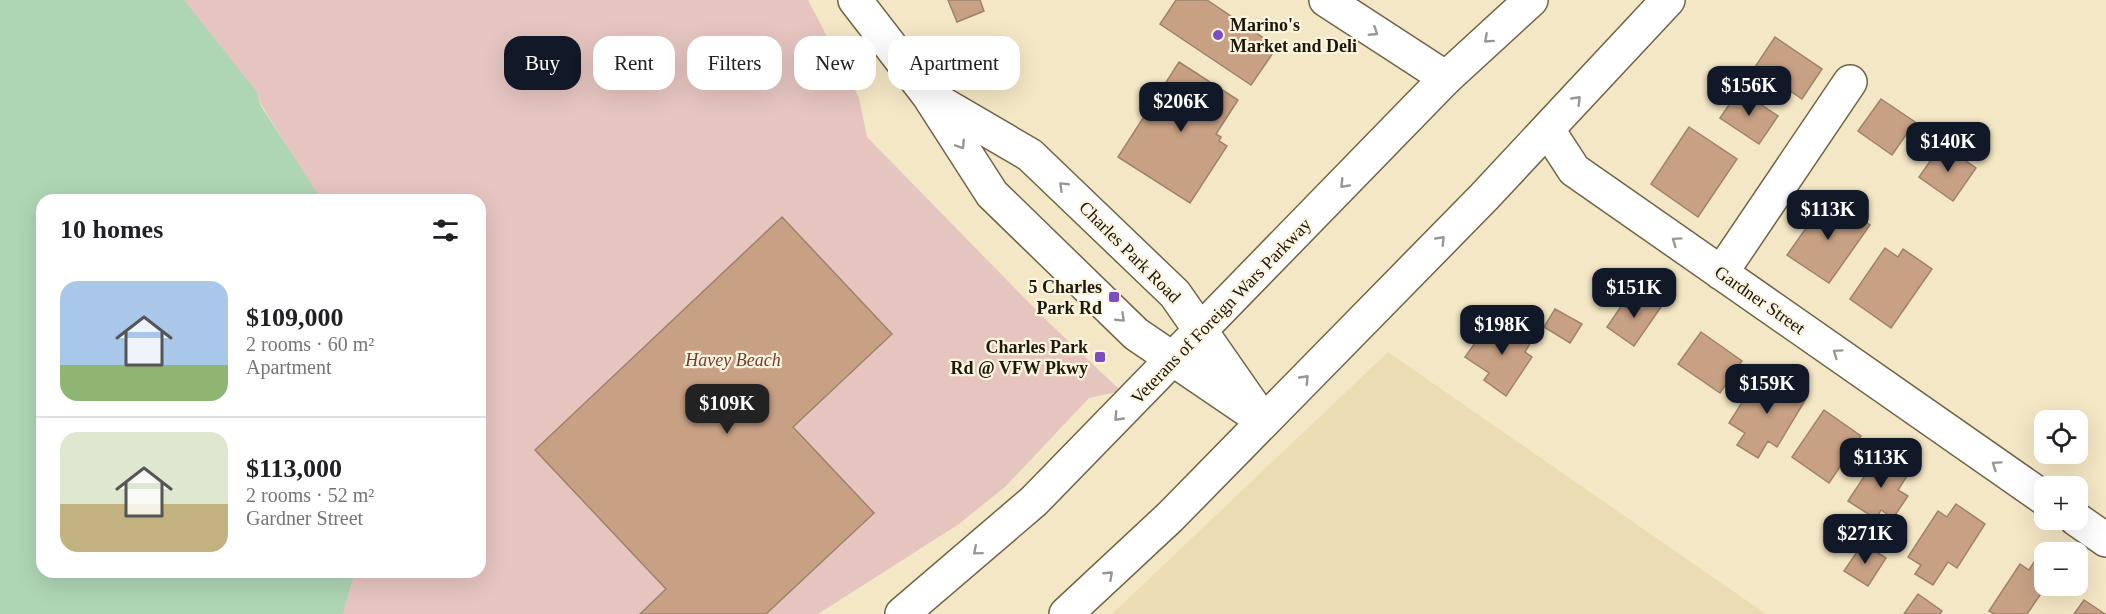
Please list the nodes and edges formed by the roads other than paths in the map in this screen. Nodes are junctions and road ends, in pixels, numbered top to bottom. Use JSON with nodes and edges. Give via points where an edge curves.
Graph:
{"nodes":[{"id":1,"x":855,"y":0,"type":"edge"},
{"id":2,"x":1326,"y":0,"type":"edge"},
{"id":3,"x":1532,"y":0,"type":"edge"},
{"id":4,"x":1668,"y":0,"type":"edge"},
{"id":5,"x":1446,"y":78,"type":"junction"},
{"id":6,"x":1850,"y":82,"type":"dead end"},
{"id":7,"x":929,"y":96,"type":"junction"},
{"id":8,"x":1548,"y":130,"type":"junction"},
{"id":9,"x":1721,"y":273,"type":"junction"},
{"id":10,"x":1202,"y":331,"type":"junction"},
{"id":11,"x":1174,"y":360,"type":"junction"},
{"id":12,"x":1264,"y":421,"type":"junction"},
{"id":13,"x":2034,"y":491,"type":"edge"},
{"id":14,"x":2088,"y":527,"type":"edge"},
{"id":15,"x":2106,"y":540,"type":"edge"},
{"id":16,"x":902,"y":614,"type":"edge"},
{"id":17,"x":1066,"y":614,"type":"edge"}],
"edges":[{"from":1,"to":7,"type":"main road","name":"Charles Park Road"},
{"from":2,"to":5,"type":"main road","one_way":true},
{"from":3,"to":5,"type":"main road","name":"Veterans of Foreign Wars Parkway","one_way":true},
{"from":8,"to":4,"type":"main road","one_way":true},
{"from":5,"to":10,"type":"main road","name":"Veterans of Foreign Wars Parkway","one_way":true},
{"from":6,"to":9,"type":"main road"},
{"from":10,"to":7,"type":"main road","name":"Charles Park Road","one_way":true,"via":[[1175,294],[1030,155]]},
{"from":7,"to":11,"type":"main road","name":"Charles Park Road","one_way":true,"via":[[992,194],[1136,334]]},
{"from":9,"to":8,"type":"main road","name":"Gardner Street","one_way":true,"via":[[1574,170]]},
{"from":12,"to":8,"type":"main road","one_way":true},
{"from":13,"to":9,"type":"main road","name":"Gardner Street","one_way":true},
{"from":10,"to":11,"type":"main road","name":"Veterans of Foreign Wars Parkway"},
{"from":10,"to":12,"type":"main road","name":"Charles Park Road"},
{"from":11,"to":12,"type":"main road","name":"Charles Park Road"},
{"from":11,"to":16,"type":"main road","name":"Veterans of Foreign Wars Parkway","one_way":true,"via":[[1034,501]]},
{"from":17,"to":12,"type":"main road","one_way":true,"via":[[1170,517]]},
{"from":14,"to":15,"type":"main road"}]}
